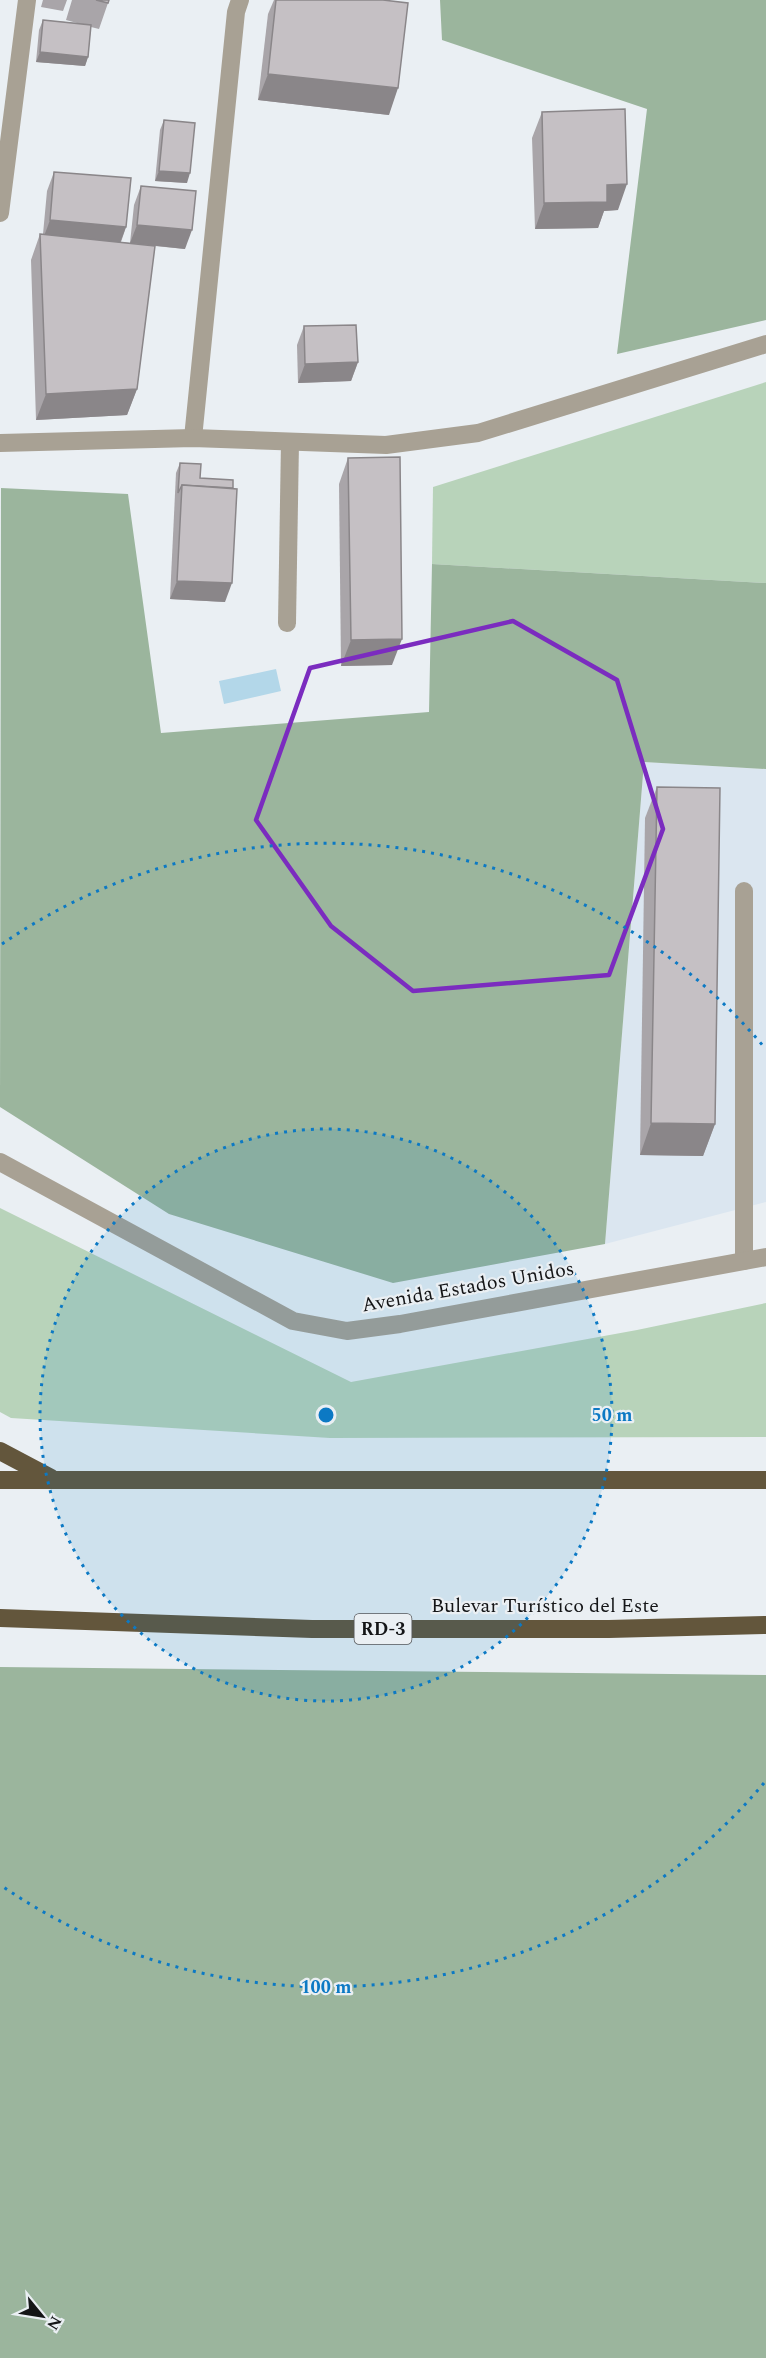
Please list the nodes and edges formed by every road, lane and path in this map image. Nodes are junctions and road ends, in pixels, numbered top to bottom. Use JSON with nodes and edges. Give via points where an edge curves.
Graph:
{"nodes":[{"id":1,"x":27,"y":0,"type":"edge"},
{"id":2,"x":240,"y":0,"type":"edge"},
{"id":3,"x":0,"y":213,"type":"edge"},
{"id":4,"x":766,"y":344,"type":"edge"},
{"id":5,"x":193,"y":438,"type":"junction"},
{"id":6,"x":0,"y":442,"type":"edge"},
{"id":7,"x":290,"y":442,"type":"junction"},
{"id":8,"x":287,"y":623,"type":"dead end"},
{"id":9,"x":744,"y":891,"type":"dead end"},
{"id":10,"x":0,"y":1162,"type":"edge"},
{"id":11,"x":766,"y":1257,"type":"edge"},
{"id":12,"x":744,"y":1261,"type":"junction"},
{"id":13,"x":0,"y":1451,"type":"edge"},
{"id":14,"x":0,"y":1479,"type":"edge"},
{"id":15,"x":52,"y":1479,"type":"junction"},
{"id":16,"x":766,"y":1480,"type":"edge"},
{"id":17,"x":0,"y":1618,"type":"edge"},
{"id":18,"x":766,"y":1625,"type":"edge"}],
"edges":[{"from":1,"to":3,"type":"street"},
{"from":2,"to":5,"type":"street"},
{"from":4,"to":7,"type":"street","via":[[478,433],[386,445]]},
{"from":5,"to":6,"type":"street"},
{"from":5,"to":7,"type":"street"},
{"from":7,"to":8,"type":"street"},
{"from":9,"to":12,"type":"street"},
{"from":10,"to":12,"type":"street","name":"Avenida Estados Unidos","via":[[293,1322],[347,1331]]},
{"from":11,"to":12,"type":"street","name":"Avenida Estados Unidos"},
{"from":13,"to":15,"type":"highway"},
{"from":14,"to":15,"type":"highway"},
{"from":15,"to":16,"type":"highway"},
{"from":17,"to":18,"type":"highway","name":"Bulevar Turístico del Este","number":"RD-3","via":[[312,1629]]}]}
